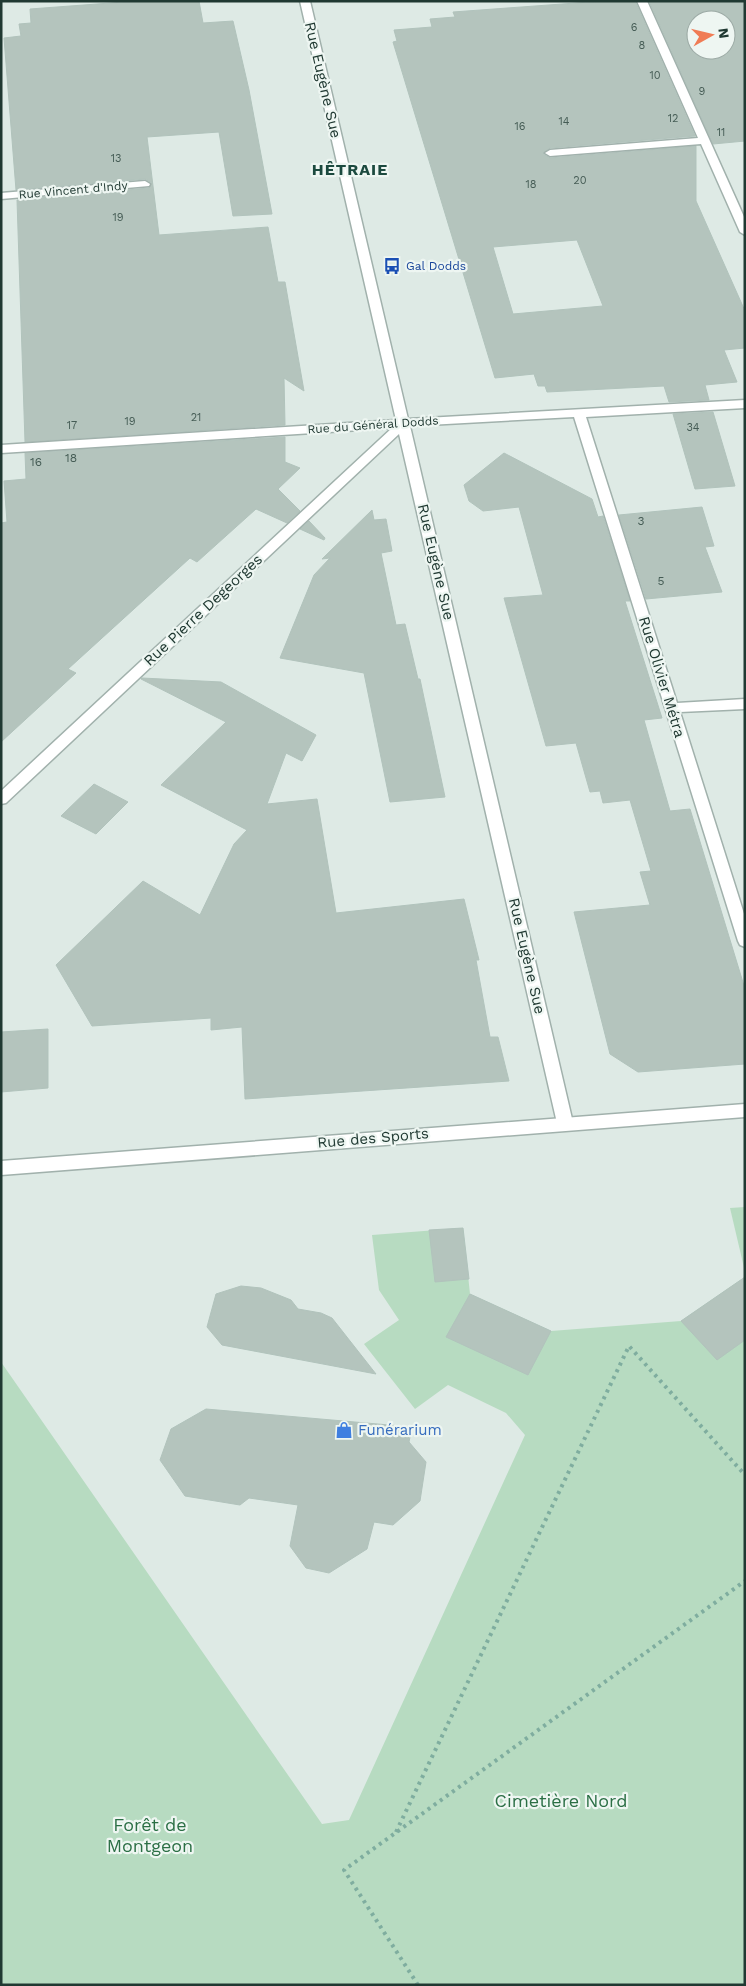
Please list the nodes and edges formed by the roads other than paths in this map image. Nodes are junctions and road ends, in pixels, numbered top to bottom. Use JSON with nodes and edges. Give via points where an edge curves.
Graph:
{"nodes":[{"id":1,"x":305,"y":1,"type":"edge"},
{"id":2,"x":642,"y":1,"type":"edge"},
{"id":3,"x":704,"y":141,"type":"junction"},
{"id":4,"x":550,"y":152,"type":"dead end"},
{"id":5,"x":145,"y":184,"type":"dead end"},
{"id":6,"x":1,"y":196,"type":"edge"},
{"id":7,"x":745,"y":232,"type":"edge"},
{"id":8,"x":745,"y":404,"type":"edge"},
{"id":9,"x":579,"y":413,"type":"junction"},
{"id":10,"x":404,"y":422,"type":"junction"},
{"id":11,"x":1,"y":449,"type":"edge"},
{"id":12,"x":745,"y":704,"type":"edge"},
{"id":13,"x":672,"y":708,"type":"junction"},
{"id":14,"x":1,"y":798,"type":"edge"},
{"id":15,"x":745,"y":941,"type":"edge"},
{"id":16,"x":745,"y":1110,"type":"edge"},
{"id":17,"x":565,"y":1123,"type":"junction"},
{"id":18,"x":1,"y":1168,"type":"edge"}],
"edges":[{"from":1,"to":10,"type":"street","name":"Rue Eugène Sue"},
{"from":2,"to":3,"type":"street"},
{"from":3,"to":4,"type":"street"},
{"from":3,"to":7,"type":"street"},
{"from":5,"to":6,"type":"street","name":"Rue Vincent d'Indy"},
{"from":8,"to":9,"type":"street","name":"Rue du Général Dodds"},
{"from":9,"to":10,"type":"street","name":"Rue du Général Dodds"},
{"from":9,"to":13,"type":"street","name":"Rue Olivier Métra"},
{"from":10,"to":11,"type":"street","name":"Rue du Général Dodds"},
{"from":10,"to":14,"type":"street","name":"Rue Pierre Degeorges"},
{"from":10,"to":17,"type":"street","name":"Rue Eugène Sue"},
{"from":12,"to":13,"type":"street"},
{"from":13,"to":15,"type":"street","name":"Rue Olivier Métra"},
{"from":16,"to":17,"type":"street","name":"Rue des Sports"},
{"from":17,"to":18,"type":"street","name":"Rue des Sports"}]}
